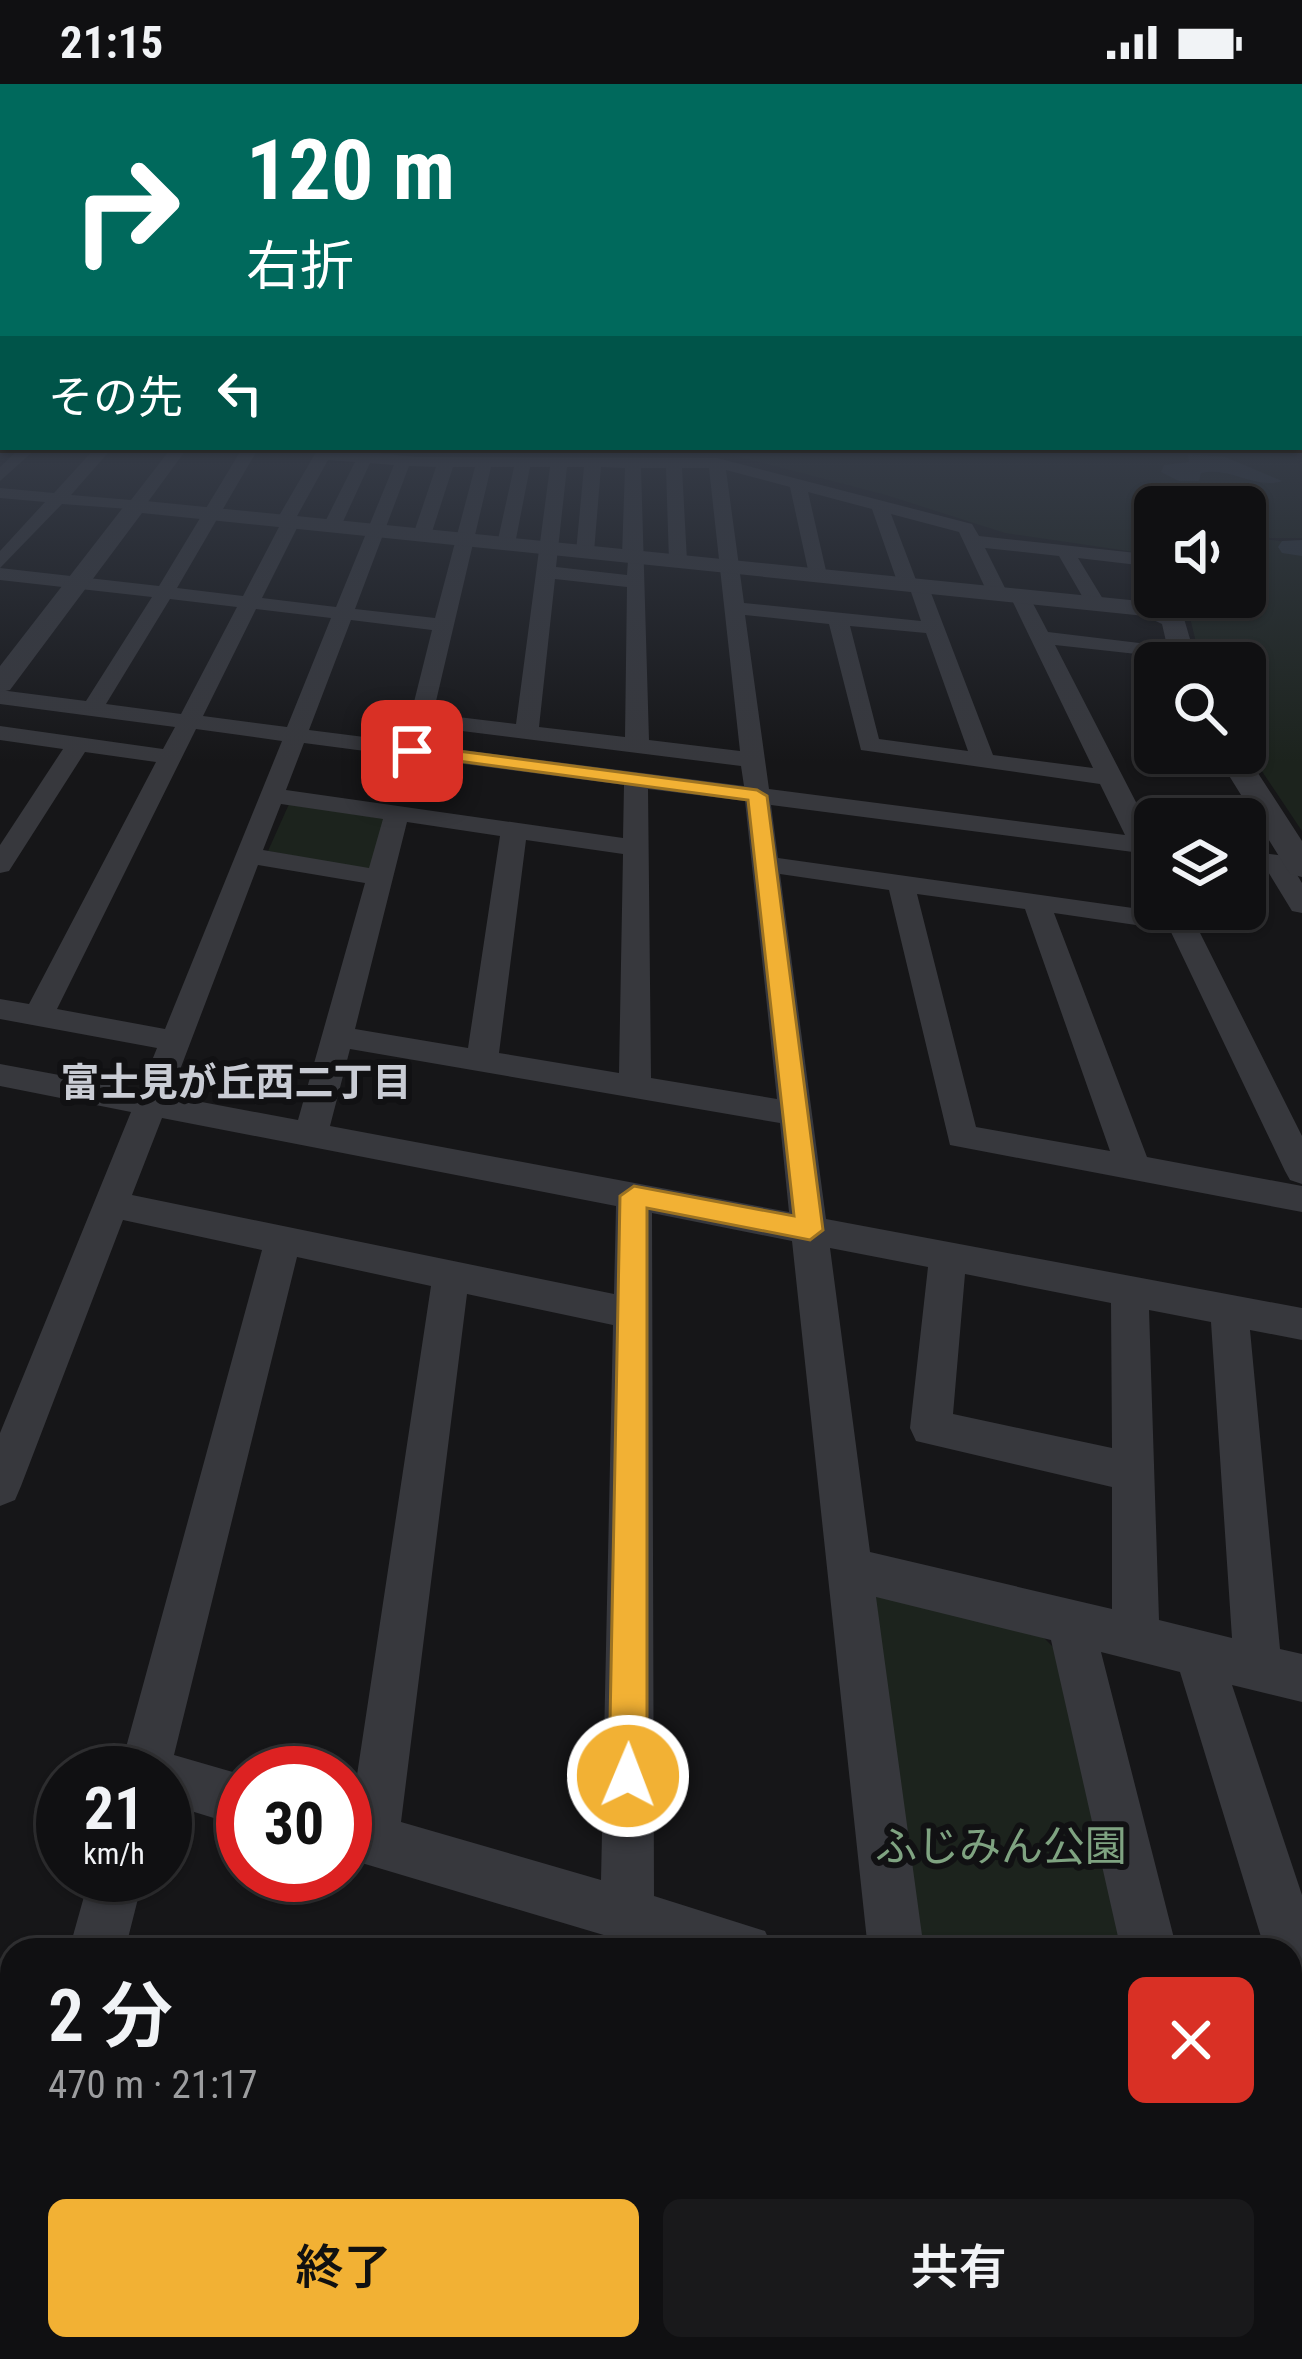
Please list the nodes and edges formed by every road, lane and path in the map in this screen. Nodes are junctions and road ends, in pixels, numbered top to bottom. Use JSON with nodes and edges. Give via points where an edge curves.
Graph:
{"nodes":[{"id":1,"x":103,"y":549,"type":"edge"},
{"id":2,"x":191,"y":549,"type":"edge"},
{"id":3,"x":275,"y":549,"type":"edge"},
{"id":4,"x":370,"y":549,"type":"edge"},
{"id":5,"x":464,"y":549,"type":"edge"},
{"id":6,"x":519,"y":549,"type":"edge"},
{"id":7,"x":547,"y":549,"type":"edge"},
{"id":8,"x":635,"y":549,"type":"edge"},
{"id":9,"x":678,"y":549,"type":"edge"},
{"id":10,"x":728,"y":549,"type":"edge"},
{"id":11,"x":812,"y":549,"type":"edge"},
{"id":12,"x":898,"y":549,"type":"edge"},
{"id":13,"x":979,"y":549,"type":"edge"},
{"id":14,"x":1048,"y":549,"type":"edge"},
{"id":15,"x":585,"y":551,"type":"joint"},
{"id":16,"x":1065,"y":551,"type":"junction"},
{"id":17,"x":1134,"y":559,"type":"edge"},
{"id":18,"x":546,"y":560,"type":"junction"},
{"id":19,"x":678,"y":561,"type":"junction"},
{"id":20,"x":635,"y":565,"type":"junction"},
{"id":21,"x":730,"y":566,"type":"junction"},
{"id":22,"x":0,"y":574,"type":"edge"},
{"id":23,"x":817,"y":575,"type":"junction"},
{"id":24,"x":77,"y":583,"type":"junction"},
{"id":25,"x":913,"y":585,"type":"junction"},
{"id":26,"x":165,"y":593,"type":"junction"},
{"id":27,"x":1009,"y":595,"type":"junction"},
{"id":28,"x":249,"y":603,"type":"junction"},
{"id":29,"x":1096,"y":604,"type":"junction"},
{"id":30,"x":735,"y":608,"type":"junction"},
{"id":31,"x":1134,"y":608,"type":"edge"},
{"id":32,"x":344,"y":614,"type":"junction"},
{"id":33,"x":838,"y":618,"type":"junction"},
{"id":34,"x":445,"y":626,"type":"junction"},
{"id":35,"x":934,"y":628,"type":"junction"},
{"id":36,"x":1040,"y":637,"type":"junction"},
{"id":37,"x":1134,"y":651,"type":"edge"},
{"id":38,"x":0,"y":684,"type":"edge"},
{"id":39,"x":0,"y":697,"type":"edge"},
{"id":40,"x":92,"y":709,"type":"junction"},
{"id":41,"x":421,"y":719,"type":"junction"},
{"id":42,"x":189,"y":721,"type":"junction"},
{"id":43,"x":527,"y":732,"type":"junction"},
{"id":44,"x":0,"y":733,"type":"edge"},
{"id":45,"x":296,"y":735,"type":"junction"},
{"id":46,"x":78,"y":744,"type":"junction"},
{"id":47,"x":637,"y":746,"type":"junction"},
{"id":48,"x":412,"y":751,"type":"junction"},
{"id":49,"x":170,"y":757,"type":"junction"},
{"id":50,"x":984,"y":763,"type":"junction"},
{"id":51,"x":1242,"y":774,"type":"edge"},
{"id":52,"x":755,"y":778,"type":"junction"},
{"id":53,"x":1109,"y":778,"type":"junction"},
{"id":54,"x":636,"y":780,"type":"junction"},
{"id":55,"x":272,"y":795,"type":"junction"},
{"id":56,"x":398,"y":813,"type":"junction"},
{"id":57,"x":1134,"y":821,"type":"edge"},
{"id":58,"x":514,"y":830,"type":"junction"},
{"id":59,"x":1134,"y":844,"type":"edge"},
{"id":60,"x":636,"y":848,"type":"junction"},
{"id":61,"x":249,"y":856,"type":"junction"},
{"id":62,"x":765,"y":864,"type":"junction"},
{"id":63,"x":0,"y":865,"type":"edge"},
{"id":64,"x":1293,"y":865,"type":"edge"},
{"id":65,"x":380,"y":878,"type":"junction"},
{"id":66,"x":901,"y":883,"type":"junction"},
{"id":67,"x":1036,"y":902,"type":"junction"},
{"id":68,"x":1302,"y":905,"type":"edge"},
{"id":69,"x":1134,"y":912,"type":"edge"},
{"id":70,"x":1184,"y":930,"type":"edge"},
{"id":71,"x":0,"y":1009,"type":"edge"},
{"id":72,"x":38,"y":1016,"type":"junction"},
{"id":73,"x":337,"y":1036,"type":"junction"},
{"id":74,"x":176,"y":1041,"type":"junction"},
{"id":75,"x":482,"y":1061,"type":"junction"},
{"id":76,"x":0,"y":1075,"type":"edge"},
{"id":77,"x":635,"y":1087,"type":"junction"},
{"id":78,"x":151,"y":1103,"type":"junction"},
{"id":79,"x":796,"y":1114,"type":"junction"},
{"id":80,"x":311,"y":1134,"type":"junction"},
{"id":81,"x":1134,"y":1170,"type":"junction"},
{"id":82,"x":1302,"y":1171,"type":"edge"},
{"id":83,"x":634,"y":1196,"type":"junction"},
{"id":84,"x":1302,"y":1199,"type":"edge"},
{"id":85,"x":111,"y":1204,"type":"junction"},
{"id":86,"x":810,"y":1230,"type":"junction"},
{"id":87,"x":283,"y":1240,"type":"junction"},
{"id":88,"x":948,"y":1256,"type":"junction"},
{"id":89,"x":451,"y":1275,"type":"junction"},
{"id":90,"x":1130,"y":1291,"type":"junction"},
{"id":91,"x":1229,"y":1310,"type":"junction"},
{"id":92,"x":632,"y":1313,"type":"junction"},
{"id":93,"x":1302,"y":1324,"type":"edge"},
{"id":94,"x":1133,"y":1472,"type":"junction"},
{"id":95,"x":0,"y":1486,"type":"edge"},
{"id":96,"x":850,"y":1569,"type":"junction"},
{"id":97,"x":1070,"y":1622,"type":"junction"},
{"id":98,"x":1136,"y":1638,"type":"junction"},
{"id":99,"x":1198,"y":1652,"type":"junction"},
{"id":100,"x":1280,"y":1672,"type":"edge"},
{"id":101,"x":153,"y":1746,"type":"edge"},
{"id":102,"x":372,"y":1757,"type":"edge"},
{"id":103,"x":372,"y":1840,"type":"edge"},
{"id":104,"x":110,"y":1902,"type":"edge"},
{"id":105,"x":627,"y":1914,"type":"junction"},
{"id":106,"x":100,"y":1938,"type":"edge"},
{"id":107,"x":706,"y":1938,"type":"edge"},
{"id":108,"x":895,"y":1938,"type":"edge"},
{"id":109,"x":1147,"y":1938,"type":"edge"},
{"id":110,"x":1289,"y":1938,"type":"edge"}],
"edges":[{"from":1,"to":24,"type":"street"},
{"from":2,"to":26,"type":"street"},
{"from":3,"to":28,"type":"street"},
{"from":4,"to":32,"type":"street"},
{"from":5,"to":34,"type":"street"},
{"from":6,"to":18,"type":"street"},
{"from":7,"to":18,"type":"street"},
{"from":8,"to":20,"type":"street"},
{"from":9,"to":19,"type":"street"},
{"from":10,"to":21,"type":"street"},
{"from":11,"to":23,"type":"street"},
{"from":12,"to":25,"type":"street"},
{"from":13,"to":27,"type":"street"},
{"from":14,"to":16,"type":"street"},
{"from":15,"to":18,"type":"street"},
{"from":15,"to":20,"type":"street"},
{"from":16,"to":17,"type":"street"},
{"from":16,"to":29,"type":"street"},
{"from":18,"to":20,"type":"street"},
{"from":18,"to":43,"type":"street"},
{"from":19,"to":20,"type":"street"},
{"from":19,"to":21,"type":"street"},
{"from":20,"to":47,"type":"street"},
{"from":21,"to":23,"type":"street"},
{"from":21,"to":30,"type":"street"},
{"from":22,"to":24,"type":"street"},
{"from":23,"to":25,"type":"street"},
{"from":24,"to":26,"type":"street"},
{"from":24,"to":38,"type":"street"},
{"from":25,"to":27,"type":"street"},
{"from":25,"to":35,"type":"street"},
{"from":26,"to":28,"type":"street"},
{"from":26,"to":40,"type":"street"},
{"from":27,"to":29,"type":"street"},
{"from":27,"to":36,"type":"street"},
{"from":28,"to":32,"type":"street"},
{"from":28,"to":42,"type":"street"},
{"from":29,"to":31,"type":"street"},
{"from":30,"to":33,"type":"street"},
{"from":30,"to":52,"type":"street"},
{"from":32,"to":34,"type":"street"},
{"from":32,"to":45,"type":"street"},
{"from":33,"to":35,"type":"street"},
{"from":33,"to":50,"type":"street","via":[[869,745]]},
{"from":34,"to":41,"type":"street"},
{"from":35,"to":50,"type":"street"},
{"from":36,"to":37,"type":"street"},
{"from":36,"to":53,"type":"street"},
{"from":39,"to":40,"type":"street"},
{"from":40,"to":42,"type":"street"},
{"from":41,"to":43,"type":"street"},
{"from":41,"to":48,"type":"street"},
{"from":42,"to":45,"type":"street"},
{"from":42,"to":49,"type":"street"},
{"from":43,"to":47,"type":"street"},
{"from":44,"to":46,"type":"street"},
{"from":45,"to":48,"type":"street"},
{"from":45,"to":55,"type":"street"},
{"from":46,"to":49,"type":"street"},
{"from":46,"to":63,"type":"street"},
{"from":47,"to":52,"type":"street"},
{"from":48,"to":54,"type":"street"},
{"from":49,"to":72,"type":"street"},
{"from":50,"to":53,"type":"street"},
{"from":51,"to":64,"type":"street"},
{"from":52,"to":54,"type":"street"},
{"from":52,"to":59,"type":"street"},
{"from":52,"to":62,"type":"street"},
{"from":53,"to":57,"type":"street"},
{"from":54,"to":60,"type":"street"},
{"from":55,"to":56,"type":"street"},
{"from":55,"to":61,"type":"street"},
{"from":56,"to":58,"type":"street"},
{"from":56,"to":65,"type":"street"},
{"from":58,"to":60,"type":"street"},
{"from":58,"to":75,"type":"street"},
{"from":60,"to":77,"type":"street"},
{"from":61,"to":65,"type":"street"},
{"from":61,"to":74,"type":"street"},
{"from":62,"to":66,"type":"street"},
{"from":62,"to":79,"type":"street"},
{"from":64,"to":68,"type":"street"},
{"from":65,"to":73,"type":"street"},
{"from":66,"to":67,"type":"street"},
{"from":66,"to":81,"type":"street","via":[[962,1136]]},
{"from":67,"to":69,"type":"street"},
{"from":67,"to":81,"type":"street"},
{"from":70,"to":82,"type":"street"},
{"from":71,"to":72,"type":"street"},
{"from":72,"to":74,"type":"street"},
{"from":73,"to":75,"type":"street"},
{"from":73,"to":80,"type":"street"},
{"from":74,"to":78,"type":"street"},
{"from":75,"to":77,"type":"street"},
{"from":76,"to":78,"type":"street"},
{"from":77,"to":79,"type":"street"},
{"from":78,"to":80,"type":"street"},
{"from":78,"to":85,"type":"street"},
{"from":79,"to":86,"type":"street"},
{"from":80,"to":83,"type":"street"},
{"from":81,"to":84,"type":"street"},
{"from":83,"to":86,"type":"street"},
{"from":83,"to":92,"type":"street"},
{"from":85,"to":87,"type":"street"},
{"from":85,"to":95,"type":"street"},
{"from":86,"to":88,"type":"street"},
{"from":86,"to":96,"type":"street"},
{"from":87,"to":89,"type":"street"},
{"from":87,"to":101,"type":"street"},
{"from":88,"to":90,"type":"street"},
{"from":88,"to":94,"type":"street","via":[[931,1428]]},
{"from":89,"to":92,"type":"street"},
{"from":89,"to":102,"type":"street"},
{"from":90,"to":91,"type":"street"},
{"from":90,"to":94,"type":"street"},
{"from":91,"to":93,"type":"street"},
{"from":91,"to":100,"type":"street"},
{"from":92,"to":105,"type":"street"},
{"from":94,"to":98,"type":"street"},
{"from":96,"to":97,"type":"street"},
{"from":96,"to":108,"type":"street"},
{"from":97,"to":98,"type":"street"},
{"from":97,"to":109,"type":"street"},
{"from":98,"to":99,"type":"street"},
{"from":99,"to":100,"type":"street"},
{"from":99,"to":110,"type":"street"},
{"from":103,"to":105,"type":"street"},
{"from":104,"to":106,"type":"street"},
{"from":105,"to":107,"type":"street"}]}
